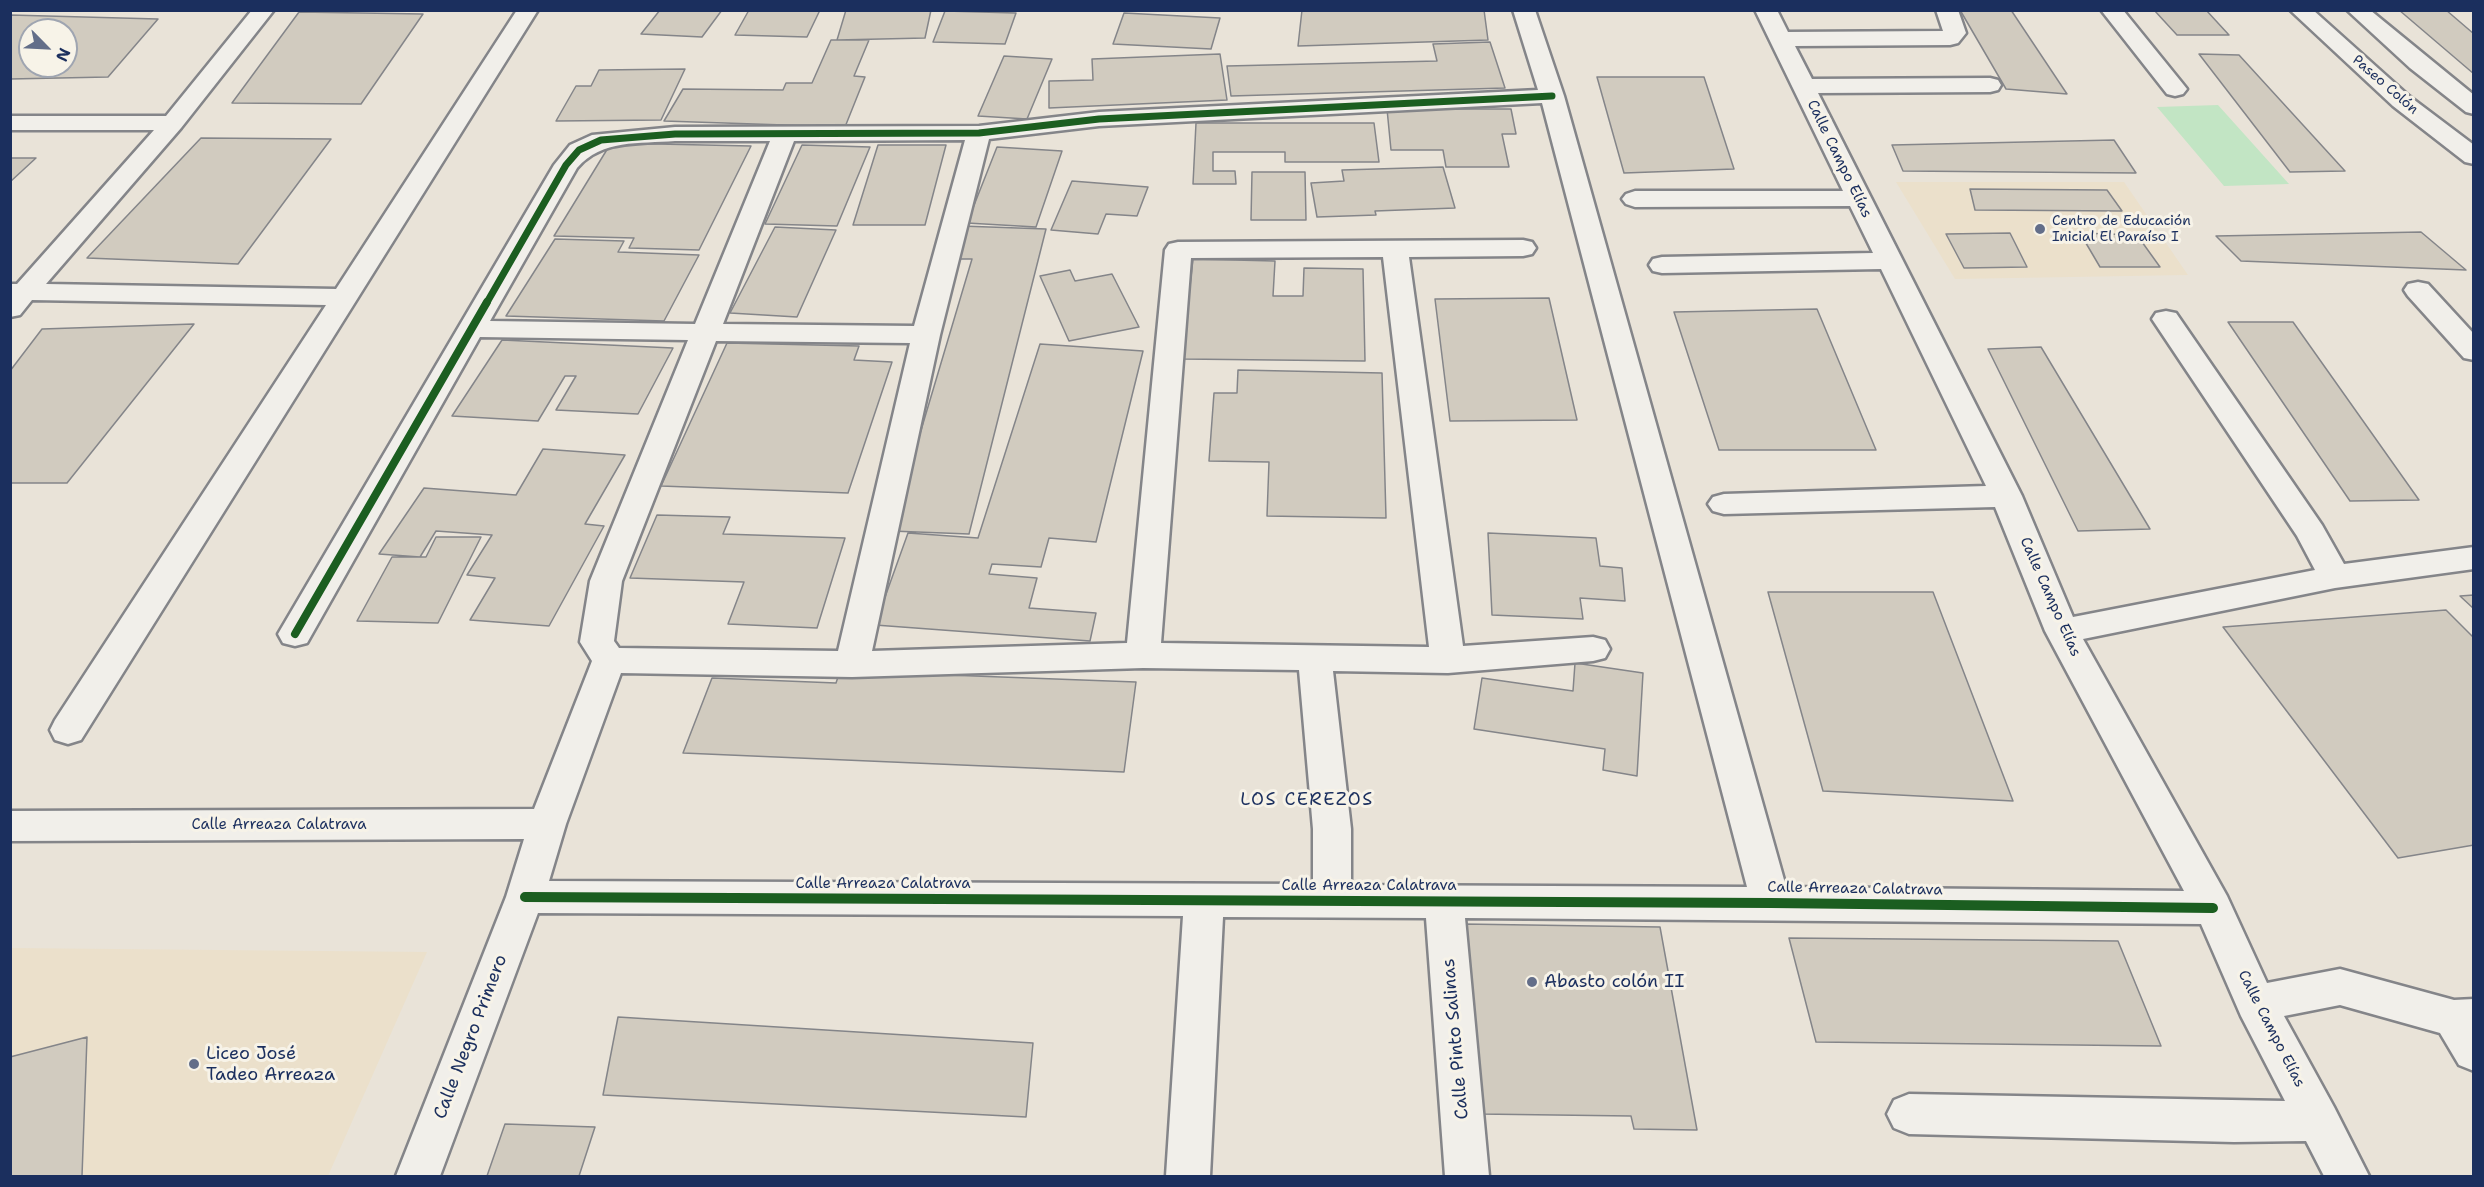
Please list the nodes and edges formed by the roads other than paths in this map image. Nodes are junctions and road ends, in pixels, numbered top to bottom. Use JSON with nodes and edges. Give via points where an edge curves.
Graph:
{"nodes":[{"id":1,"x":264,"y":10,"type":"edge"},
{"id":2,"x":528,"y":10,"type":"edge"},
{"id":3,"x":1524,"y":10,"type":"edge"},
{"id":4,"x":1766,"y":10,"type":"edge"},
{"id":5,"x":1947,"y":10,"type":"edge"},
{"id":6,"x":2111,"y":10,"type":"edge"},
{"id":7,"x":2300,"y":10,"type":"edge"},
{"id":8,"x":2356,"y":10,"type":"edge"},
{"id":9,"x":1780,"y":39,"type":"junction"},
{"id":10,"x":1855,"y":63,"type":"junction"},
{"id":11,"x":1803,"y":86,"type":"junction"},
{"id":12,"x":1990,"y":86,"type":"dead end"},
{"id":13,"x":2175,"y":89,"type":"dead end"},
{"id":14,"x":1552,"y":96,"type":"junction"},
{"id":15,"x":2474,"y":107,"type":"edge"},
{"id":16,"x":10,"y":123,"type":"edge"},
{"id":17,"x":173,"y":123,"type":"junction"},
{"id":18,"x":979,"y":133,"type":"junction"},
{"id":19,"x":785,"y":134,"type":"junction"},
{"id":20,"x":2474,"y":157,"type":"edge"},
{"id":21,"x":1859,"y":198,"type":"junction"},
{"id":22,"x":1635,"y":199,"type":"dead end"},
{"id":23,"x":1395,"y":249,"type":"junction"},
{"id":24,"x":1523,"y":249,"type":"dead end"},
{"id":25,"x":1890,"y":261,"type":"junction"},
{"id":26,"x":1662,"y":265,"type":"dead end"},
{"id":27,"x":2418,"y":290,"type":"dead end"},
{"id":28,"x":16,"y":297,"type":"edge"},
{"id":29,"x":346,"y":297,"type":"junction"},
{"id":30,"x":2166,"y":320,"type":"dead end"},
{"id":31,"x":473,"y":329,"type":"junction"},
{"id":32,"x":704,"y":333,"type":"junction"},
{"id":33,"x":926,"y":335,"type":"junction"},
{"id":34,"x":2474,"y":352,"type":"edge"},
{"id":35,"x":2006,"y":496,"type":"junction"},
{"id":36,"x":1724,"y":504,"type":"dead end"},
{"id":37,"x":2474,"y":558,"type":"edge"},
{"id":38,"x":2335,"y":577,"type":"junction"},
{"id":39,"x":2062,"y":631,"type":"junction"},
{"id":40,"x":295,"y":634,"type":"dead end"},
{"id":41,"x":1593,"y":649,"type":"dead end"},
{"id":42,"x":1143,"y":655,"type":"junction"},
{"id":43,"x":1315,"y":659,"type":"junction"},
{"id":44,"x":609,"y":660,"type":"junction"},
{"id":45,"x":1448,"y":660,"type":"junction"},
{"id":46,"x":852,"y":664,"type":"junction"},
{"id":47,"x":68,"y":730,"type":"dead end"},
{"id":48,"x":547,"y":824,"type":"junction"},
{"id":49,"x":10,"y":826,"type":"edge"},
{"id":50,"x":525,"y":897,"type":"junction"},
{"id":51,"x":1204,"y":900,"type":"junction"},
{"id":52,"x":1332,"y":901,"type":"junction"},
{"id":53,"x":1444,"y":901,"type":"junction"},
{"id":54,"x":1771,"y":903,"type":"junction"},
{"id":55,"x":2213,"y":908,"type":"junction"},
{"id":56,"x":2256,"y":1003,"type":"junction"},
{"id":57,"x":2467,"y":1029,"type":"edge"},
{"id":58,"x":1909,"y":1114,"type":"dead end"},
{"id":59,"x":2319,"y":1121,"type":"junction"},
{"id":60,"x":418,"y":1176,"type":"edge"},
{"id":61,"x":1188,"y":1176,"type":"edge"},
{"id":62,"x":1467,"y":1176,"type":"edge"},
{"id":63,"x":2347,"y":1176,"type":"edge"}],
"edges":[{"from":1,"to":17,"type":"street"},
{"from":2,"to":29,"type":"street"},
{"from":3,"to":14,"type":"street"},
{"from":4,"to":9,"type":"street","name":"Calle Campo Elías"},
{"from":5,"to":10,"type":"street","via":[[1955,33],[1950,38]]},
{"from":6,"to":13,"type":"street"},
{"from":7,"to":20,"type":"street","name":"Paseo Colón","via":[[2402,101]]},
{"from":8,"to":15,"type":"street"},
{"from":9,"to":10,"type":"street"},
{"from":9,"to":11,"type":"street","name":"Calle Campo Elías"},
{"from":10,"to":11,"type":"street"},
{"from":10,"to":12,"type":"street"},
{"from":11,"to":21,"type":"street","name":"Calle Campo Elías"},
{"from":14,"to":18,"type":"street","via":[[1100,119]]},
{"from":14,"to":54,"type":"street"},
{"from":16,"to":17,"type":"street"},
{"from":17,"to":28,"type":"street"},
{"from":18,"to":19,"type":"street"},
{"from":18,"to":33,"type":"street"},
{"from":19,"to":31,"type":"street","via":[[675,134],[601,140],[579,150],[566,165]]},
{"from":19,"to":32,"type":"street"},
{"from":21,"to":22,"type":"street"},
{"from":21,"to":25,"type":"street","name":"Calle Campo Elías"},
{"from":23,"to":24,"type":"street"},
{"from":23,"to":42,"type":"street","via":[[1178,250]]},
{"from":23,"to":45,"type":"street"},
{"from":25,"to":26,"type":"street"},
{"from":25,"to":35,"type":"street","name":"Calle Campo Elías"},
{"from":27,"to":34,"type":"street"},
{"from":28,"to":29,"type":"street"},
{"from":29,"to":47,"type":"street"},
{"from":30,"to":38,"type":"street","via":[[2311,533]]},
{"from":31,"to":32,"type":"street"},
{"from":31,"to":40,"type":"street"},
{"from":32,"to":33,"type":"street"},
{"from":32,"to":44,"type":"street","via":[[606,581],[597,642]]},
{"from":33,"to":46,"type":"street"},
{"from":35,"to":36,"type":"street"},
{"from":35,"to":39,"type":"street","name":"Calle Campo Elías"},
{"from":37,"to":38,"type":"street"},
{"from":38,"to":39,"type":"street"},
{"from":39,"to":55,"type":"street","name":"Calle Campo Elías"},
{"from":41,"to":45,"type":"street"},
{"from":42,"to":43,"type":"street"},
{"from":42,"to":46,"type":"street"},
{"from":43,"to":45,"type":"street"},
{"from":43,"to":52,"type":"street","via":[[1332,829]]},
{"from":44,"to":46,"type":"street"},
{"from":44,"to":48,"type":"street","name":"Calle Negro Primero"},
{"from":48,"to":49,"type":"street","name":"Calle Arreaza Calatrava"},
{"from":48,"to":50,"type":"street","name":"Calle Negro Primero"},
{"from":50,"to":51,"type":"street","name":"Calle Arreaza Calatrava"},
{"from":50,"to":60,"type":"street","name":"Calle Negro Primero"},
{"from":51,"to":52,"type":"street","name":"Calle Arreaza Calatrava"},
{"from":51,"to":61,"type":"street"},
{"from":52,"to":53,"type":"street","name":"Calle Arreaza Calatrava"},
{"from":53,"to":54,"type":"street","name":"Calle Arreaza Calatrava"},
{"from":53,"to":62,"type":"street","name":"Calle Pinto Salinas"},
{"from":54,"to":55,"type":"street","name":"Calle Arreaza Calatrava"},
{"from":55,"to":56,"type":"street","name":"Calle Campo Elías"},
{"from":56,"to":57,"type":"street","via":[[2340,987]]},
{"from":56,"to":59,"type":"street","name":"Calle Campo Elías"},
{"from":58,"to":59,"type":"street"},
{"from":59,"to":63,"type":"street","name":"Calle Campo Elías"}]}
